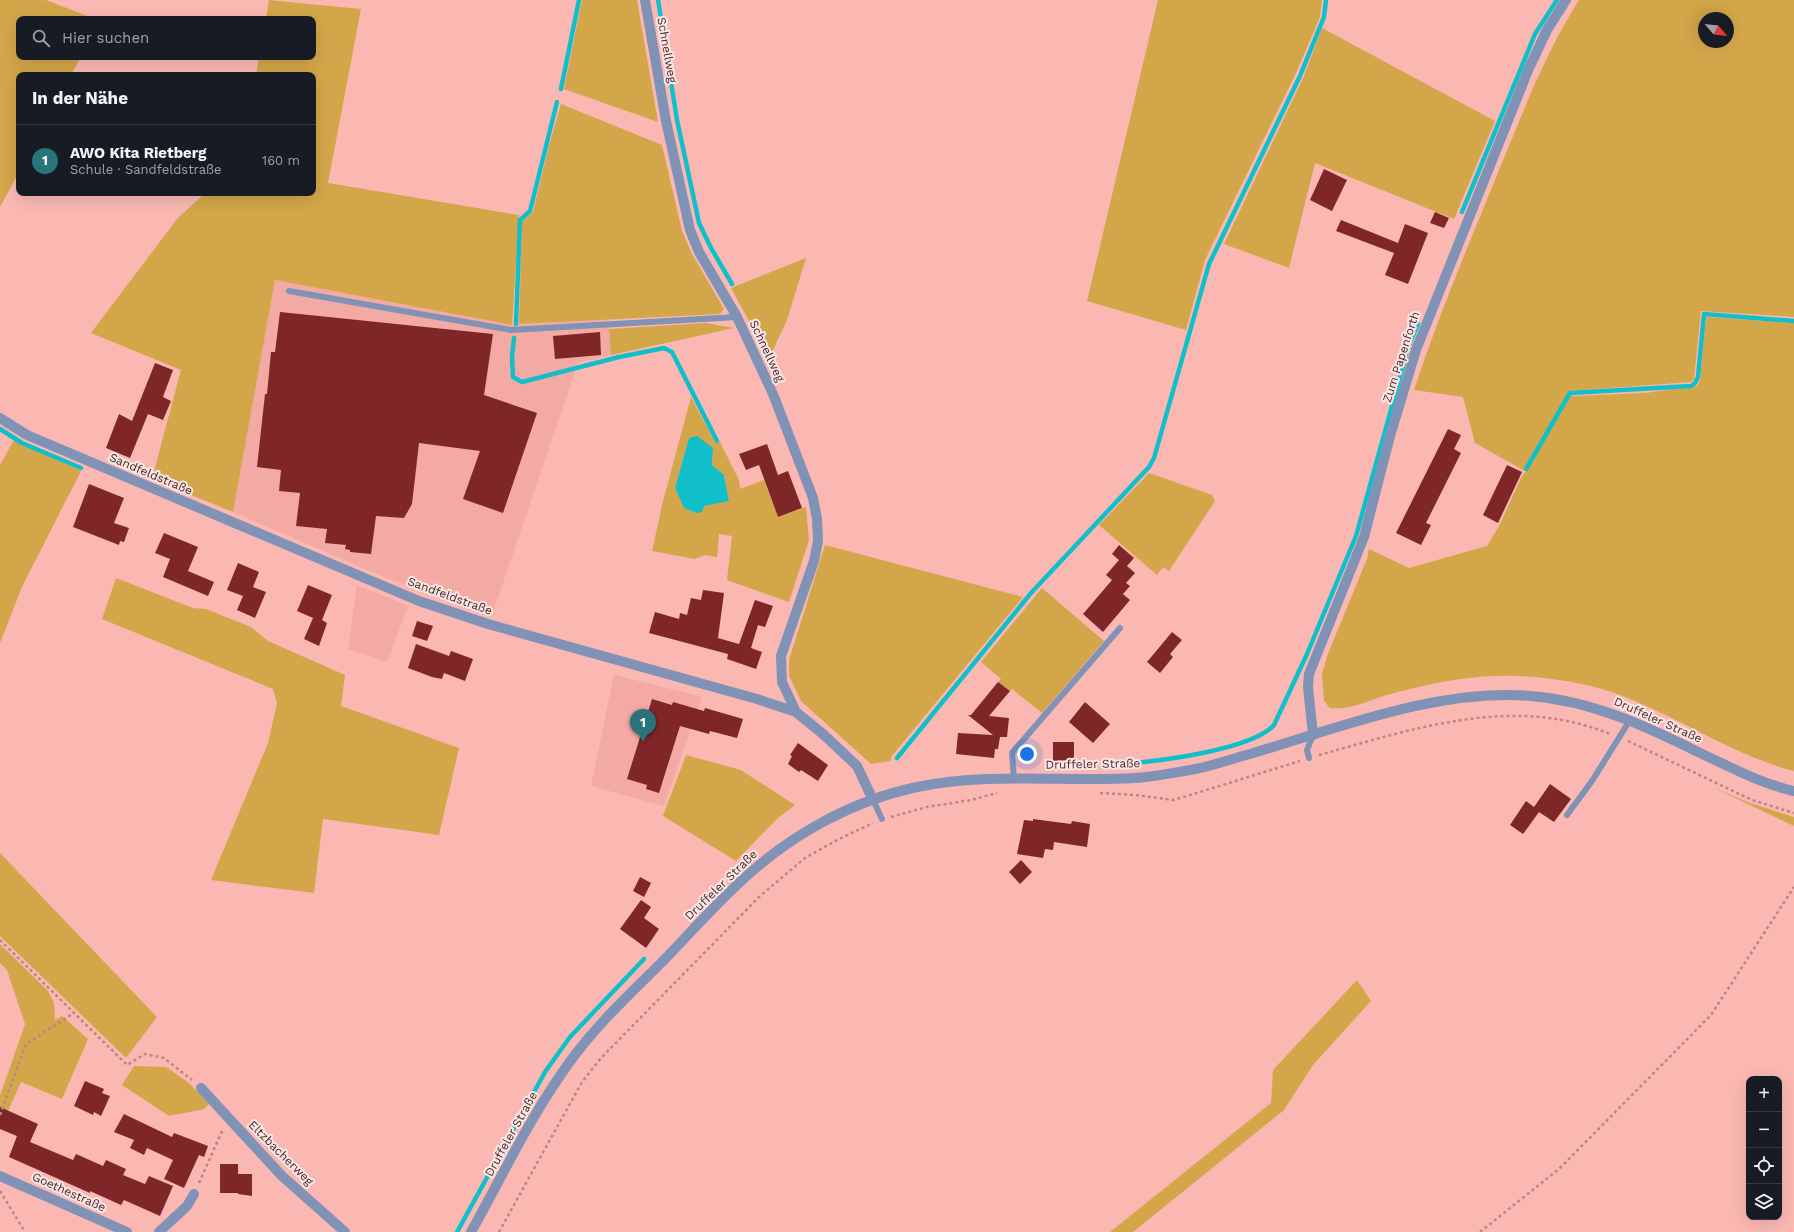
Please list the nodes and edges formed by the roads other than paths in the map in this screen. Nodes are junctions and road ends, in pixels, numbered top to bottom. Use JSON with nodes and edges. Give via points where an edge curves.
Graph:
{"nodes":[{"id":1,"x":645,"y":0,"type":"edge"},
{"id":2,"x":1566,"y":0,"type":"edge"},
{"id":3,"x":289,"y":291,"type":"dead end"},
{"id":4,"x":737,"y":316,"type":"junction"},
{"id":5,"x":0,"y":418,"type":"edge"},
{"id":6,"x":1120,"y":628,"type":"dead end"},
{"id":7,"x":796,"y":712,"type":"junction"},
{"id":8,"x":1630,"y":720,"type":"junction"},
{"id":9,"x":1313,"y":735,"type":"junction"},
{"id":10,"x":1308,"y":758,"type":"road end"},
{"id":11,"x":1014,"y":778,"type":"junction"},
{"id":12,"x":1794,"y":791,"type":"edge"},
{"id":13,"x":872,"y":800,"type":"junction"},
{"id":14,"x":1567,"y":815,"type":"dead end"},
{"id":15,"x":882,"y":819,"type":"road end"},
{"id":16,"x":201,"y":1088,"type":"road end"},
{"id":17,"x":0,"y":1176,"type":"edge"},
{"id":18,"x":194,"y":1194,"type":"road end"},
{"id":19,"x":127,"y":1232,"type":"edge"},
{"id":20,"x":159,"y":1232,"type":"edge"},
{"id":21,"x":345,"y":1232,"type":"edge"},
{"id":22,"x":472,"y":1232,"type":"edge"}],
"edges":[{"from":1,"to":4,"type":"street","name":"Schnellweg","via":[[666,121],[690,230]]},
{"from":2,"to":9,"type":"street","name":"Zum Papenforth","via":[[1547,30],[1529,68],[1416,350],[1364,537],[1308,674]]},
{"from":3,"to":4,"type":"lane","via":[[511,330]]},
{"from":4,"to":7,"type":"street","name":"Schnellweg","via":[[773,394],[813,498],[817,519],[818,541],[814,560],[781,656],[782,682]]},
{"from":5,"to":7,"type":"street","name":"Sandfeldstraße","via":[[27,435],[419,601],[488,624]]},
{"from":6,"to":11,"type":"lane","via":[[1012,753]]},
{"from":7,"to":13,"type":"street","name":"Sandfeldstraße","via":[[858,766]]},
{"from":8,"to":9,"type":"street","name":"Druffeler Straße","via":[[1584,705],[1558,700],[1519,695],[1480,696],[1430,703]]},
{"from":8,"to":12,"type":"street","name":"Druffeler Straße","via":[[1731,768]]},
{"from":8,"to":14,"type":"lane"},
{"from":9,"to":10,"type":"lane","via":[[1307,750]]},
{"from":9,"to":11,"type":"street","name":"Druffeler Straße","via":[[1194,770],[1138,778]]},
{"from":11,"to":13,"type":"street","name":"Druffeler Straße","via":[[962,780],[918,787]]},
{"from":13,"to":15,"type":"lane"},
{"from":13,"to":22,"type":"street","name":"Druffeler Straße","via":[[813,827],[769,857],[741,881],[600,1024],[566,1066],[537,1112]]},
{"from":16,"to":21,"type":"street","name":"Eltzbacherweg","via":[[282,1176]]},
{"from":17,"to":19,"type":"street","name":"Goethestraße"},
{"from":18,"to":20,"type":"street","via":[[187,1206]]}]}
